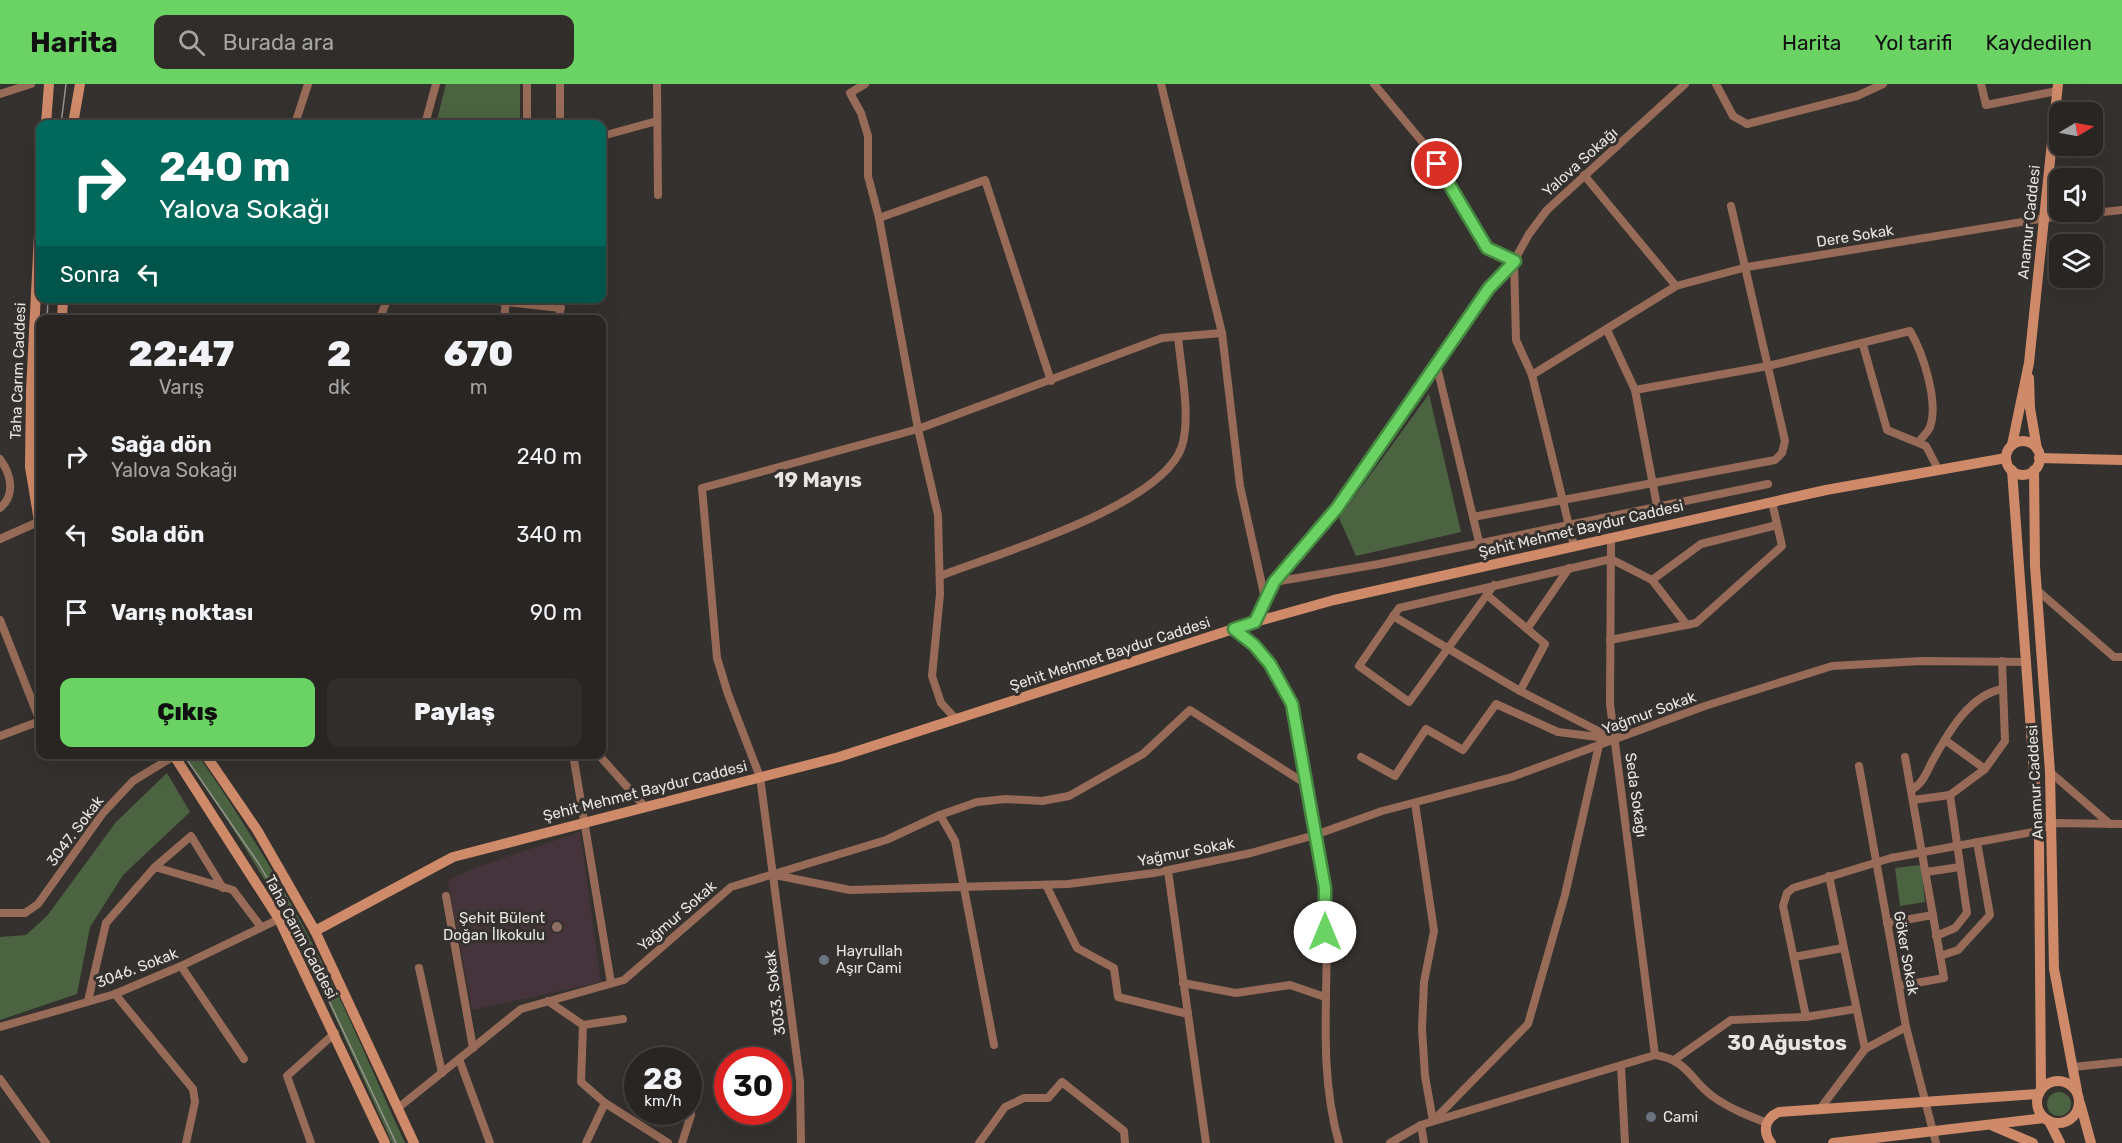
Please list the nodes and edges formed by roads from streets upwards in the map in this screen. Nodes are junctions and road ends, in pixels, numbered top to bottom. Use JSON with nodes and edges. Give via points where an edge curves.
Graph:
{"nodes":[{"id":1,"x":31,"y":84,"type":"edge"},
{"id":2,"x":49,"y":84,"type":"edge"},
{"id":3,"x":80,"y":84,"type":"edge"},
{"id":4,"x":308,"y":84,"type":"edge"},
{"id":5,"x":436,"y":84,"type":"edge"},
{"id":6,"x":527,"y":84,"type":"edge"},
{"id":7,"x":560,"y":84,"type":"edge"},
{"id":8,"x":657,"y":84,"type":"edge"},
{"id":9,"x":865,"y":84,"type":"edge"},
{"id":10,"x":1161,"y":84,"type":"edge"},
{"id":11,"x":1374,"y":84,"type":"edge"},
{"id":12,"x":1685,"y":84,"type":"edge"},
{"id":13,"x":1716,"y":84,"type":"edge"},
{"id":14,"x":1883,"y":84,"type":"edge"},
{"id":15,"x":1981,"y":84,"type":"edge"},
{"id":16,"x":2057,"y":87,"type":"edge"},
{"id":17,"x":0,"y":94,"type":"edge"},
{"id":18,"x":46,"y":120,"type":"edge"},
{"id":19,"x":74,"y":120,"type":"edge"},
{"id":20,"x":295,"y":120,"type":"edge"},
{"id":21,"x":426,"y":120,"type":"edge"},
{"id":22,"x":527,"y":120,"type":"edge"},
{"id":23,"x":560,"y":120,"type":"edge"},
{"id":24,"x":657,"y":121,"type":"junction"},
{"id":25,"x":606,"y":135,"type":"edge"},
{"id":26,"x":1584,"y":175,"type":"junction"},
{"id":27,"x":658,"y":195,"type":"dead end"},
{"id":28,"x":1731,"y":206,"type":"dead end"},
{"id":29,"x":2122,"y":210,"type":"edge"},
{"id":30,"x":879,"y":218,"type":"junction"},
{"id":31,"x":2046,"y":218,"type":"junction"},
{"id":32,"x":1515,"y":261,"type":"junction"},
{"id":33,"x":1747,"y":267,"type":"junction"},
{"id":34,"x":1676,"y":285,"type":"junction"},
{"id":35,"x":36,"y":293,"type":"edge"},
{"id":36,"x":522,"y":303,"type":"edge"},
{"id":37,"x":561,"y":303,"type":"edge"},
{"id":38,"x":561,"y":308,"type":"junction"},
{"id":39,"x":560,"y":315,"type":"edge"},
{"id":40,"x":1607,"y":330,"type":"junction"},
{"id":41,"x":1222,"y":333,"type":"junction"},
{"id":42,"x":1178,"y":337,"type":"junction"},
{"id":43,"x":1863,"y":345,"type":"junction"},
{"id":44,"x":2029,"y":363,"type":"junction"},
{"id":45,"x":1768,"y":366,"type":"junction"},
{"id":46,"x":1437,"y":367,"type":"junction"},
{"id":47,"x":1532,"y":375,"type":"junction"},
{"id":48,"x":1051,"y":381,"type":"junction"},
{"id":49,"x":1635,"y":390,"type":"junction"},
{"id":50,"x":918,"y":429,"type":"junction"},
{"id":51,"x":1918,"y":442,"type":"junction"},
{"id":52,"x":2012,"y":445,"type":"junction"},
{"id":53,"x":2038,"y":453,"type":"junction"},
{"id":54,"x":2006,"y":458,"type":"junction"},
{"id":55,"x":0,"y":459,"type":"edge"},
{"id":56,"x":2122,"y":460,"type":"edge"},
{"id":57,"x":1938,"y":469,"type":"junction"},
{"id":58,"x":2012,"y":470,"type":"junction"},
{"id":59,"x":2034,"y":470,"type":"junction"},
{"id":60,"x":1652,"y":483,"type":"junction"},
{"id":61,"x":1768,"y":484,"type":"dead end"},
{"id":62,"x":1562,"y":500,"type":"junction"},
{"id":63,"x":1772,"y":502,"type":"junction"},
{"id":64,"x":36,"y":505,"type":"edge"},
{"id":65,"x":1657,"y":506,"type":"junction"},
{"id":66,"x":0,"y":508,"type":"edge"},
{"id":67,"x":1473,"y":517,"type":"junction"},
{"id":68,"x":1569,"y":524,"type":"junction"},
{"id":69,"x":36,"y":525,"type":"edge"},
{"id":70,"x":1777,"y":525,"type":"junction"},
{"id":71,"x":1611,"y":537,"type":"junction"},
{"id":72,"x":0,"y":539,"type":"edge"},
{"id":73,"x":1479,"y":542,"type":"junction"},
{"id":74,"x":1574,"y":546,"type":"junction"},
{"id":75,"x":1611,"y":559,"type":"junction"},
{"id":76,"x":1569,"y":568,"type":"junction"},
{"id":77,"x":940,"y":576,"type":"junction"},
{"id":78,"x":1652,"y":580,"type":"junction"},
{"id":79,"x":1274,"y":582,"type":"junction"},
{"id":80,"x":1494,"y":585,"type":"junction"},
{"id":81,"x":2037,"y":590,"type":"junction"},
{"id":82,"x":1487,"y":595,"type":"junction"},
{"id":83,"x":1265,"y":598,"type":"junction"},
{"id":84,"x":1394,"y":616,"type":"junction"},
{"id":85,"x":0,"y":620,"type":"edge"},
{"id":86,"x":1255,"y":622,"type":"junction"},
{"id":87,"x":1687,"y":625,"type":"junction"},
{"id":88,"x":1527,"y":628,"type":"junction"},
{"id":89,"x":1234,"y":629,"type":"junction"},
{"id":90,"x":1610,"y":640,"type":"junction"},
{"id":91,"x":1450,"y":647,"type":"junction"},
{"id":92,"x":2122,"y":657,"type":"edge"},
{"id":93,"x":2002,"y":661,"type":"junction"},
{"id":94,"x":2027,"y":662,"type":"junction"},
{"id":95,"x":2003,"y":689,"type":"junction"},
{"id":96,"x":1520,"y":690,"type":"junction"},
{"id":97,"x":36,"y":711,"type":"edge"},
{"id":98,"x":956,"y":719,"type":"junction"},
{"id":99,"x":36,"y":722,"type":"edge"},
{"id":100,"x":0,"y":736,"type":"edge"},
{"id":101,"x":1615,"y":739,"type":"junction"},
{"id":102,"x":1945,"y":740,"type":"junction"},
{"id":103,"x":1599,"y":745,"type":"junction"},
{"id":104,"x":1361,"y":757,"type":"dead end"},
{"id":105,"x":1905,"y":758,"type":"dead end"},
{"id":106,"x":167,"y":759,"type":"edge"},
{"id":107,"x":176,"y":759,"type":"edge"},
{"id":108,"x":208,"y":759,"type":"edge"},
{"id":109,"x":574,"y":759,"type":"edge"},
{"id":110,"x":602,"y":759,"type":"edge"},
{"id":111,"x":1859,"y":766,"type":"dead end"},
{"id":112,"x":1985,"y":769,"type":"junction"},
{"id":113,"x":2050,"y":772,"type":"junction"},
{"id":114,"x":760,"y":777,"type":"junction"},
{"id":115,"x":1306,"y":784,"type":"junction"},
{"id":116,"x":1911,"y":790,"type":"junction"},
{"id":117,"x":1950,"y":795,"type":"junction"},
{"id":118,"x":1913,"y":800,"type":"junction"},
{"id":119,"x":1415,"y":803,"type":"junction"},
{"id":120,"x":645,"y":807,"type":"junction"},
{"id":121,"x":939,"y":815,"type":"junction"},
{"id":122,"x":586,"y":822,"type":"junction"},
{"id":123,"x":2052,"y":823,"type":"junction"},
{"id":124,"x":2110,"y":824,"type":"junction"},
{"id":125,"x":2122,"y":824,"type":"edge"},
{"id":126,"x":2038,"y":831,"type":"junction"},
{"id":127,"x":1315,"y":835,"type":"junction"},
{"id":128,"x":1977,"y":842,"type":"junction"},
{"id":129,"x":1957,"y":846,"type":"junction"},
{"id":130,"x":1922,"y":852,"type":"junction"},
{"id":131,"x":1876,"y":862,"type":"junction"},
{"id":132,"x":155,"y":867,"type":"junction"},
{"id":133,"x":1960,"y":867,"type":"junction"},
{"id":134,"x":1168,"y":871,"type":"junction"},
{"id":135,"x":1926,"y":872,"type":"junction"},
{"id":136,"x":775,"y":875,"type":"junction"},
{"id":137,"x":1829,"y":876,"type":"junction"},
{"id":138,"x":1046,"y":885,"type":"junction"},
{"id":139,"x":223,"y":888,"type":"junction"},
{"id":140,"x":962,"y":888,"type":"junction"},
{"id":141,"x":446,"y":896,"type":"dead end"},
{"id":142,"x":0,"y":913,"type":"edge"},
{"id":143,"x":1933,"y":915,"type":"junction"},
{"id":144,"x":279,"y":919,"type":"junction"},
{"id":145,"x":1887,"y":923,"type":"junction"},
{"id":146,"x":261,"y":927,"type":"junction"},
{"id":147,"x":315,"y":931,"type":"junction"},
{"id":148,"x":1936,"y":936,"type":"junction"},
{"id":149,"x":1843,"y":948,"type":"junction"},
{"id":150,"x":1940,"y":956,"type":"junction"},
{"id":151,"x":1794,"y":957,"type":"junction"},
{"id":152,"x":181,"y":966,"type":"junction"},
{"id":153,"x":419,"y":968,"type":"dead end"},
{"id":154,"x":1183,"y":982,"type":"junction"},
{"id":155,"x":611,"y":983,"type":"junction"},
{"id":156,"x":1899,"y":986,"type":"junction"},
{"id":157,"x":115,"y":994,"type":"junction"},
{"id":158,"x":1325,"y":997,"type":"junction"},
{"id":159,"x":88,"y":1001,"type":"junction"},
{"id":160,"x":548,"y":1001,"type":"junction"},
{"id":161,"x":1855,"y":1009,"type":"junction"},
{"id":162,"x":1188,"y":1014,"type":"junction"},
{"id":163,"x":1806,"y":1017,"type":"junction"},
{"id":164,"x":623,"y":1019,"type":"dead end"},
{"id":165,"x":583,"y":1025,"type":"junction"},
{"id":166,"x":0,"y":1027,"type":"edge"},
{"id":167,"x":1906,"y":1027,"type":"junction"},
{"id":168,"x":334,"y":1033,"type":"junction"},
{"id":169,"x":994,"y":1044,"type":"dead end"},
{"id":170,"x":473,"y":1048,"type":"junction"},
{"id":171,"x":1865,"y":1049,"type":"junction"},
{"id":172,"x":1655,"y":1055,"type":"junction"},
{"id":173,"x":244,"y":1059,"type":"dead end"},
{"id":174,"x":459,"y":1059,"type":"junction"},
{"id":175,"x":1674,"y":1060,"type":"junction"},
{"id":176,"x":2122,"y":1062,"type":"edge"},
{"id":177,"x":1621,"y":1066,"type":"junction"},
{"id":178,"x":2073,"y":1067,"type":"junction"},
{"id":179,"x":442,"y":1073,"type":"junction"},
{"id":180,"x":0,"y":1079,"type":"edge"},
{"id":181,"x":2040,"y":1092,"type":"junction"},
{"id":182,"x":2078,"y":1096,"type":"junction"},
{"id":183,"x":606,"y":1102,"type":"junction"},
{"id":184,"x":1924,"y":1102,"type":"junction"},
{"id":185,"x":398,"y":1108,"type":"junction"},
{"id":186,"x":1820,"y":1109,"type":"junction"},
{"id":187,"x":2046,"y":1120,"type":"junction"},
{"id":188,"x":1433,"y":1121,"type":"junction"},
{"id":189,"x":1767,"y":1123,"type":"junction"},
{"id":190,"x":688,"y":1125,"type":"edge"},
{"id":191,"x":1422,"y":1125,"type":"junction"},
{"id":192,"x":1987,"y":1125,"type":"junction"},
{"id":193,"x":1932,"y":1131,"type":"junction"},
{"id":194,"x":46,"y":1143,"type":"edge"},
{"id":195,"x":186,"y":1143,"type":"edge"},
{"id":196,"x":311,"y":1143,"type":"edge"},
{"id":197,"x":385,"y":1143,"type":"edge"},
{"id":198,"x":414,"y":1143,"type":"edge"},
{"id":199,"x":490,"y":1143,"type":"edge"},
{"id":200,"x":586,"y":1143,"type":"edge"},
{"id":201,"x":668,"y":1143,"type":"edge"},
{"id":202,"x":682,"y":1143,"type":"edge"},
{"id":203,"x":801,"y":1143,"type":"edge"},
{"id":204,"x":979,"y":1143,"type":"edge"},
{"id":205,"x":1125,"y":1143,"type":"edge"},
{"id":206,"x":1206,"y":1143,"type":"edge"},
{"id":207,"x":1339,"y":1143,"type":"edge"},
{"id":208,"x":1390,"y":1143,"type":"edge"},
{"id":209,"x":1424,"y":1143,"type":"edge"},
{"id":210,"x":1625,"y":1143,"type":"edge"},
{"id":211,"x":1771,"y":1143,"type":"edge"},
{"id":212,"x":1833,"y":1143,"type":"edge"},
{"id":213,"x":1936,"y":1143,"type":"edge"},
{"id":214,"x":2032,"y":1143,"type":"edge"},
{"id":215,"x":2060,"y":1143,"type":"edge"},
{"id":216,"x":2091,"y":1143,"type":"edge"}],
"edges":[{"from":1,"to":17,"type":"street"},
{"from":2,"to":18,"type":"street"},
{"from":3,"to":19,"type":"street"},
{"from":4,"to":20,"type":"street"},
{"from":5,"to":21,"type":"street"},
{"from":6,"to":22,"type":"street"},
{"from":7,"to":23,"type":"street"},
{"from":8,"to":24,"type":"street"},
{"from":9,"to":30,"type":"street","via":[[850,93],[868,136],[868,176]]},
{"from":10,"to":41,"type":"street"},
{"from":11,"to":32,"type":"street","via":[[1424,144],[1487,248]]},
{"from":12,"to":26,"type":"street","name":"Yalova Sokağı"},
{"from":13,"to":14,"type":"street","via":[[1733,116],[1746,124],[1857,96]]},
{"from":15,"to":16,"type":"street","via":[[1986,105]]},
{"from":16,"to":31,"type":"street","name":"Anamur Caddesi"},
{"from":24,"to":25,"type":"street"},
{"from":24,"to":27,"type":"street"},
{"from":26,"to":32,"type":"street","name":"Yalova Sokağı","via":[[1547,210]]},
{"from":26,"to":34,"type":"street"},
{"from":28,"to":33,"type":"street"},
{"from":29,"to":31,"type":"street","name":"Dere Sokak"},
{"from":30,"to":48,"type":"street","via":[[985,180]]},
{"from":30,"to":50,"type":"street"},
{"from":31,"to":33,"type":"street","name":"Dere Sokak"},
{"from":31,"to":44,"type":"street","name":"Anamur Caddesi"},
{"from":32,"to":46,"type":"street","name":"Yalova Sokağı","via":[[1489,288]]},
{"from":32,"to":47,"type":"street","via":[[1516,340]]},
{"from":33,"to":34,"type":"street","name":"Dere Sokak"},
{"from":33,"to":45,"type":"street"},
{"from":34,"to":40,"type":"street","name":"Dere Sokak"},
{"from":35,"to":64,"type":"street","name":"Taha Carım Caddesi","via":[[30,467]]},
{"from":36,"to":38,"type":"street"},
{"from":37,"to":38,"type":"street"},
{"from":38,"to":39,"type":"street"},
{"from":40,"to":47,"type":"street","name":"Dere Sokak"},
{"from":40,"to":49,"type":"street"},
{"from":41,"to":42,"type":"street"},
{"from":41,"to":83,"type":"street","via":[[1240,486]]},
{"from":42,"to":48,"type":"street","via":[[1162,338]]},
{"from":42,"to":77,"type":"street","via":[[1186,430],[1181,449],[1165,472],[1133,498],[1077,524]]},
{"from":43,"to":45,"type":"street"},
{"from":43,"to":51,"type":"street","via":[[1887,429]]},
{"from":43,"to":51,"type":"street","via":[[1910,331],[1919,347],[1933,403],[1930,428]]},
{"from":44,"to":52,"type":"street"},
{"from":44,"to":53,"type":"street","via":[[2030,408]]},
{"from":45,"to":49,"type":"street"},
{"from":45,"to":60,"type":"street","via":[[1785,441],[1779,457]]},
{"from":46,"to":67,"type":"street"},
{"from":46,"to":79,"type":"street","name":"Yalova Sokağı","via":[[1337,508]]},
{"from":47,"to":62,"type":"street"},
{"from":48,"to":50,"type":"street"},
{"from":49,"to":60,"type":"street"},
{"from":50,"to":77,"type":"street","via":[[938,515]]},
{"from":50,"to":114,"type":"street","name":"3033. Sokak","via":[[702,488],[717,658]]},
{"from":51,"to":57,"type":"street","via":[[1926,446]]},
{"from":52,"to":53,"type":"street","via":[[2025,441]]},
{"from":52,"to":54,"type":"street"},
{"from":53,"to":56,"type":"street"},
{"from":53,"to":59,"type":"street"},
{"from":54,"to":57,"type":"street","name":"Şehit Mehmet Baydur Caddesi"},
{"from":54,"to":58,"type":"street"},
{"from":55,"to":66,"type":"street","via":[[11,489]]},
{"from":57,"to":63,"type":"street","name":"Şehit Mehmet Baydur Caddesi"},
{"from":58,"to":59,"type":"street","via":[[2020,474]]},
{"from":58,"to":94,"type":"street","name":"Anamur Caddesi"},
{"from":59,"to":81,"type":"street","name":"Anamur Caddesi"},
{"from":60,"to":62,"type":"street"},
{"from":60,"to":65,"type":"street"},
{"from":61,"to":65,"type":"street"},
{"from":62,"to":67,"type":"street"},
{"from":62,"to":68,"type":"street"},
{"from":63,"to":70,"type":"street"},
{"from":63,"to":71,"type":"street","name":"Şehit Mehmet Baydur Caddesi"},
{"from":65,"to":68,"type":"street"},
{"from":67,"to":73,"type":"street"},
{"from":68,"to":73,"type":"street"},
{"from":68,"to":74,"type":"street"},
{"from":69,"to":72,"type":"street"},
{"from":70,"to":78,"type":"street","via":[[1701,544]]},
{"from":70,"to":87,"type":"street","via":[[1782,546],[1696,623]]},
{"from":71,"to":74,"type":"street","name":"Şehit Mehmet Baydur Caddesi"},
{"from":71,"to":75,"type":"street","name":"Seda Sokağı"},
{"from":73,"to":79,"type":"street"},
{"from":74,"to":86,"type":"street","name":"Şehit Mehmet Baydur Caddesi","via":[[1334,600]]},
{"from":75,"to":76,"type":"street"},
{"from":75,"to":78,"type":"street"},
{"from":75,"to":90,"type":"street","name":"Seda Sokağı"},
{"from":76,"to":80,"type":"street"},
{"from":76,"to":88,"type":"street"},
{"from":77,"to":98,"type":"street","via":[[932,676],[941,703]]},
{"from":78,"to":87,"type":"street"},
{"from":79,"to":83,"type":"street","name":"Yalova Sokağı"},
{"from":80,"to":82,"type":"street"},
{"from":80,"to":84,"type":"street","via":[[1399,608]]},
{"from":81,"to":92,"type":"street","via":[[2114,657]]},
{"from":81,"to":113,"type":"street","name":"Anamur Caddesi"},
{"from":82,"to":88,"type":"street"},
{"from":82,"to":91,"type":"street"},
{"from":83,"to":86,"type":"street","name":"Yalova Sokağı"},
{"from":84,"to":91,"type":"street"},
{"from":84,"to":91,"type":"street","via":[[1359,666],[1409,702]]},
{"from":85,"to":97,"type":"street"},
{"from":86,"to":89,"type":"street","name":"Şehit Mehmet Baydur Caddesi"},
{"from":87,"to":90,"type":"street"},
{"from":88,"to":96,"type":"street","via":[[1545,644]]},
{"from":89,"to":98,"type":"street","name":"Şehit Mehmet Baydur Caddesi"},
{"from":89,"to":115,"type":"street","via":[[1262,654],[1287,693]]},
{"from":90,"to":101,"type":"street","name":"Seda Sokağı","via":[[1610,704]]},
{"from":91,"to":96,"type":"street"},
{"from":93,"to":94,"type":"street","name":"Yağmur Sokak"},
{"from":93,"to":95,"type":"street"},
{"from":93,"to":101,"type":"street","name":"Yağmur Sokak","via":[[1832,666]]},
{"from":94,"to":126,"type":"street","name":"Anamur Caddesi"},
{"from":95,"to":102,"type":"street","via":[[1980,698]]},
{"from":95,"to":112,"type":"street","via":[[2005,741]]},
{"from":96,"to":101,"type":"street"},
{"from":98,"to":114,"type":"street","name":"Şehit Mehmet Baydur Caddesi","via":[[839,758]]},
{"from":99,"to":100,"type":"street"},
{"from":101,"to":103,"type":"street","name":"Yağmur Sokak"},
{"from":101,"to":104,"type":"street","via":[[1558,732],[1496,704],[1463,750],[1426,729],[1395,776]]},
{"from":101,"to":172,"type":"street","name":"Seda Sokağı"},
{"from":102,"to":112,"type":"street"},
{"from":102,"to":116,"type":"street","via":[[1920,783]]},
{"from":103,"to":119,"type":"street","name":"Yağmur Sokak","via":[[1512,777]]},
{"from":103,"to":188,"type":"street","via":[[1565,894],[1528,1024]]},
{"from":105,"to":116,"type":"street"},
{"from":106,"to":142,"type":"street","name":"3047. Sokak","via":[[133,781],[103,813],[38,904],[25,913]]},
{"from":107,"to":144,"type":"street","name":"Taha Carım Caddesi"},
{"from":108,"to":147,"type":"street","name":"Taha Carım Caddesi","via":[[256,830]]},
{"from":109,"to":122,"type":"street"},
{"from":110,"to":120,"type":"street"},
{"from":111,"to":131,"type":"street","name":"Göker Sokak"},
{"from":112,"to":117,"type":"street"},
{"from":113,"to":123,"type":"street","name":"Anamur Caddesi"},
{"from":113,"to":124,"type":"street"},
{"from":114,"to":120,"type":"street","name":"Şehit Mehmet Baydur Caddesi"},
{"from":114,"to":136,"type":"street","name":"3033. Sokak"},
{"from":115,"to":121,"type":"street","via":[[1190,710],[1143,754],[1069,796],[1042,801],[987,800]]},
{"from":115,"to":127,"type":"street"},
{"from":116,"to":118,"type":"street"},
{"from":117,"to":118,"type":"street"},
{"from":117,"to":129,"type":"street"},
{"from":118,"to":130,"type":"street"},
{"from":119,"to":127,"type":"street","name":"Yağmur Sokak"},
{"from":119,"to":188,"type":"street","via":[[1434,931],[1424,982],[1422,1029]]},
{"from":120,"to":122,"type":"street","name":"Şehit Mehmet Baydur Caddesi"},
{"from":121,"to":136,"type":"street","via":[[886,840]]},
{"from":121,"to":140,"type":"street","via":[[953,835]]},
{"from":122,"to":147,"type":"street","name":"Şehit Mehmet Baydur Caddesi","via":[[453,857]]},
{"from":122,"to":155,"type":"street"},
{"from":123,"to":124,"type":"street"},
{"from":123,"to":126,"type":"street"},
{"from":123,"to":178,"type":"street","name":"Anamur Caddesi","via":[[2054,969]]},
{"from":124,"to":125,"type":"street"},
{"from":126,"to":128,"type":"street"},
{"from":126,"to":181,"type":"street","name":"Anamur Caddesi"},
{"from":127,"to":134,"type":"street","name":"Yağmur Sokak"},
{"from":127,"to":158,"type":"street","via":[[1325,888]]},
{"from":128,"to":129,"type":"street"},
{"from":128,"to":150,"type":"street","via":[[1990,915],[1958,950]]},
{"from":129,"to":130,"type":"street"},
{"from":129,"to":133,"type":"street"},
{"from":130,"to":131,"type":"street"},
{"from":130,"to":135,"type":"street"},
{"from":131,"to":137,"type":"street"},
{"from":131,"to":145,"type":"street","name":"Göker Sokak"},
{"from":132,"to":139,"type":"street"},
{"from":132,"to":139,"type":"street","via":[[191,837]]},
{"from":132,"to":159,"type":"street","via":[[106,923]]},
{"from":133,"to":135,"type":"street"},
{"from":133,"to":148,"type":"street","via":[[1967,913],[1955,928]]},
{"from":134,"to":138,"type":"street","name":"Yağmur Sokak"},
{"from":134,"to":154,"type":"street"},
{"from":135,"to":143,"type":"street"},
{"from":136,"to":140,"type":"street","name":"Yağmur Sokak","via":[[850,890]]},
{"from":136,"to":155,"type":"street","name":"Yağmur Sokak","via":[[731,887],[624,980]]},
{"from":136,"to":203,"type":"street","name":"3033. Sokak","via":[[800,1081]]},
{"from":137,"to":149,"type":"street"},
{"from":137,"to":151,"type":"street","via":[[1796,886],[1785,897],[1784,911]]},
{"from":138,"to":140,"type":"street","name":"Yağmur Sokak"},
{"from":138,"to":162,"type":"street","via":[[1077,948],[1114,968],[1118,997]]},
{"from":139,"to":146,"type":"street","via":[[233,890]]},
{"from":140,"to":169,"type":"street"},
{"from":141,"to":170,"type":"street"},
{"from":143,"to":145,"type":"street"},
{"from":143,"to":148,"type":"street"},
{"from":144,"to":146,"type":"street","name":"3046. Sokak"},
{"from":144,"to":168,"type":"street","name":"Taha Carım Caddesi"},
{"from":145,"to":156,"type":"street","name":"Göker Sokak"},
{"from":146,"to":152,"type":"street","name":"3046. Sokak"},
{"from":147,"to":185,"type":"street","name":"Taha Carım Caddesi"},
{"from":148,"to":150,"type":"street"},
{"from":149,"to":151,"type":"street"},
{"from":149,"to":161,"type":"street"},
{"from":150,"to":156,"type":"street","via":[[1944,978]]},
{"from":151,"to":163,"type":"street"},
{"from":152,"to":157,"type":"street","name":"3046. Sokak"},
{"from":152,"to":173,"type":"street"},
{"from":153,"to":179,"type":"street"},
{"from":154,"to":158,"type":"street","via":[[1236,993],[1290,985]]},
{"from":154,"to":162,"type":"street"},
{"from":155,"to":160,"type":"street","name":"Yağmur Sokak"},
{"from":156,"to":167,"type":"street","name":"Göker Sokak"},
{"from":157,"to":159,"type":"street","name":"3046. Sokak"},
{"from":157,"to":195,"type":"street","via":[[193,1089],[195,1102]]},
{"from":158,"to":207,"type":"street","via":[[1326,1076]]},
{"from":159,"to":166,"type":"street","name":"3046. Sokak"},
{"from":160,"to":165,"type":"street"},
{"from":160,"to":170,"type":"street","name":"Yağmur Sokak","via":[[521,1009]]},
{"from":161,"to":163,"type":"street"},
{"from":161,"to":171,"type":"street"},
{"from":162,"to":206,"type":"street"},
{"from":163,"to":175,"type":"street","via":[[1731,1020]]},
{"from":164,"to":165,"type":"street"},
{"from":165,"to":183,"type":"street","via":[[581,1082]]},
{"from":167,"to":171,"type":"street"},
{"from":167,"to":184,"type":"street","name":"Göker Sokak"},
{"from":168,"to":196,"type":"street","via":[[287,1076]]},
{"from":168,"to":197,"type":"street","name":"Taha Carım Caddesi"},
{"from":170,"to":174,"type":"street","name":"Yağmur Sokak"},
{"from":171,"to":186,"type":"street"},
{"from":172,"to":175,"type":"street"},
{"from":172,"to":177,"type":"street"},
{"from":174,"to":179,"type":"street","name":"Yağmur Sokak"},
{"from":174,"to":199,"type":"street"},
{"from":175,"to":189,"type":"street","via":[[1716,1099]]},
{"from":176,"to":178,"type":"street"},
{"from":177,"to":188,"type":"street"},
{"from":177,"to":210,"type":"street"},
{"from":178,"to":182,"type":"street","name":"Anamur Caddesi"},
{"from":179,"to":185,"type":"street","name":"Yağmur Sokak"},
{"from":180,"to":194,"type":"street"},
{"from":181,"to":182,"type":"street","via":[[2049,1083],[2059,1081],[2069,1084]]},
{"from":181,"to":184,"type":"street"},
{"from":181,"to":187,"type":"street","via":[[2037,1104]]},
{"from":182,"to":187,"type":"street","via":[[2077,1112],[2070,1120],[2059,1124]]},
{"from":182,"to":216,"type":"street","name":"Anamur Caddesi"},
{"from":183,"to":200,"type":"street"},
{"from":183,"to":201,"type":"street"},
{"from":184,"to":186,"type":"street"},
{"from":184,"to":193,"type":"street","name":"Göker Sokak"},
{"from":185,"to":198,"type":"street","name":"Taha Carım Caddesi"},
{"from":186,"to":189,"type":"street","via":[[1779,1112]]},
{"from":187,"to":192,"type":"street"},
{"from":187,"to":215,"type":"street"},
{"from":188,"to":191,"type":"street"},
{"from":189,"to":211,"type":"street","via":[[1765,1131]]},
{"from":190,"to":202,"type":"street"},
{"from":191,"to":208,"type":"street"},
{"from":191,"to":209,"type":"street"},
{"from":192,"to":193,"type":"street"},
{"from":192,"to":214,"type":"street"},
{"from":193,"to":212,"type":"street"},
{"from":193,"to":213,"type":"street","name":"Göker Sokak"},
{"from":204,"to":205,"type":"street","via":[[1005,1107],[1024,1098],[1048,1098],[1062,1082],[1124,1131]]}]}
